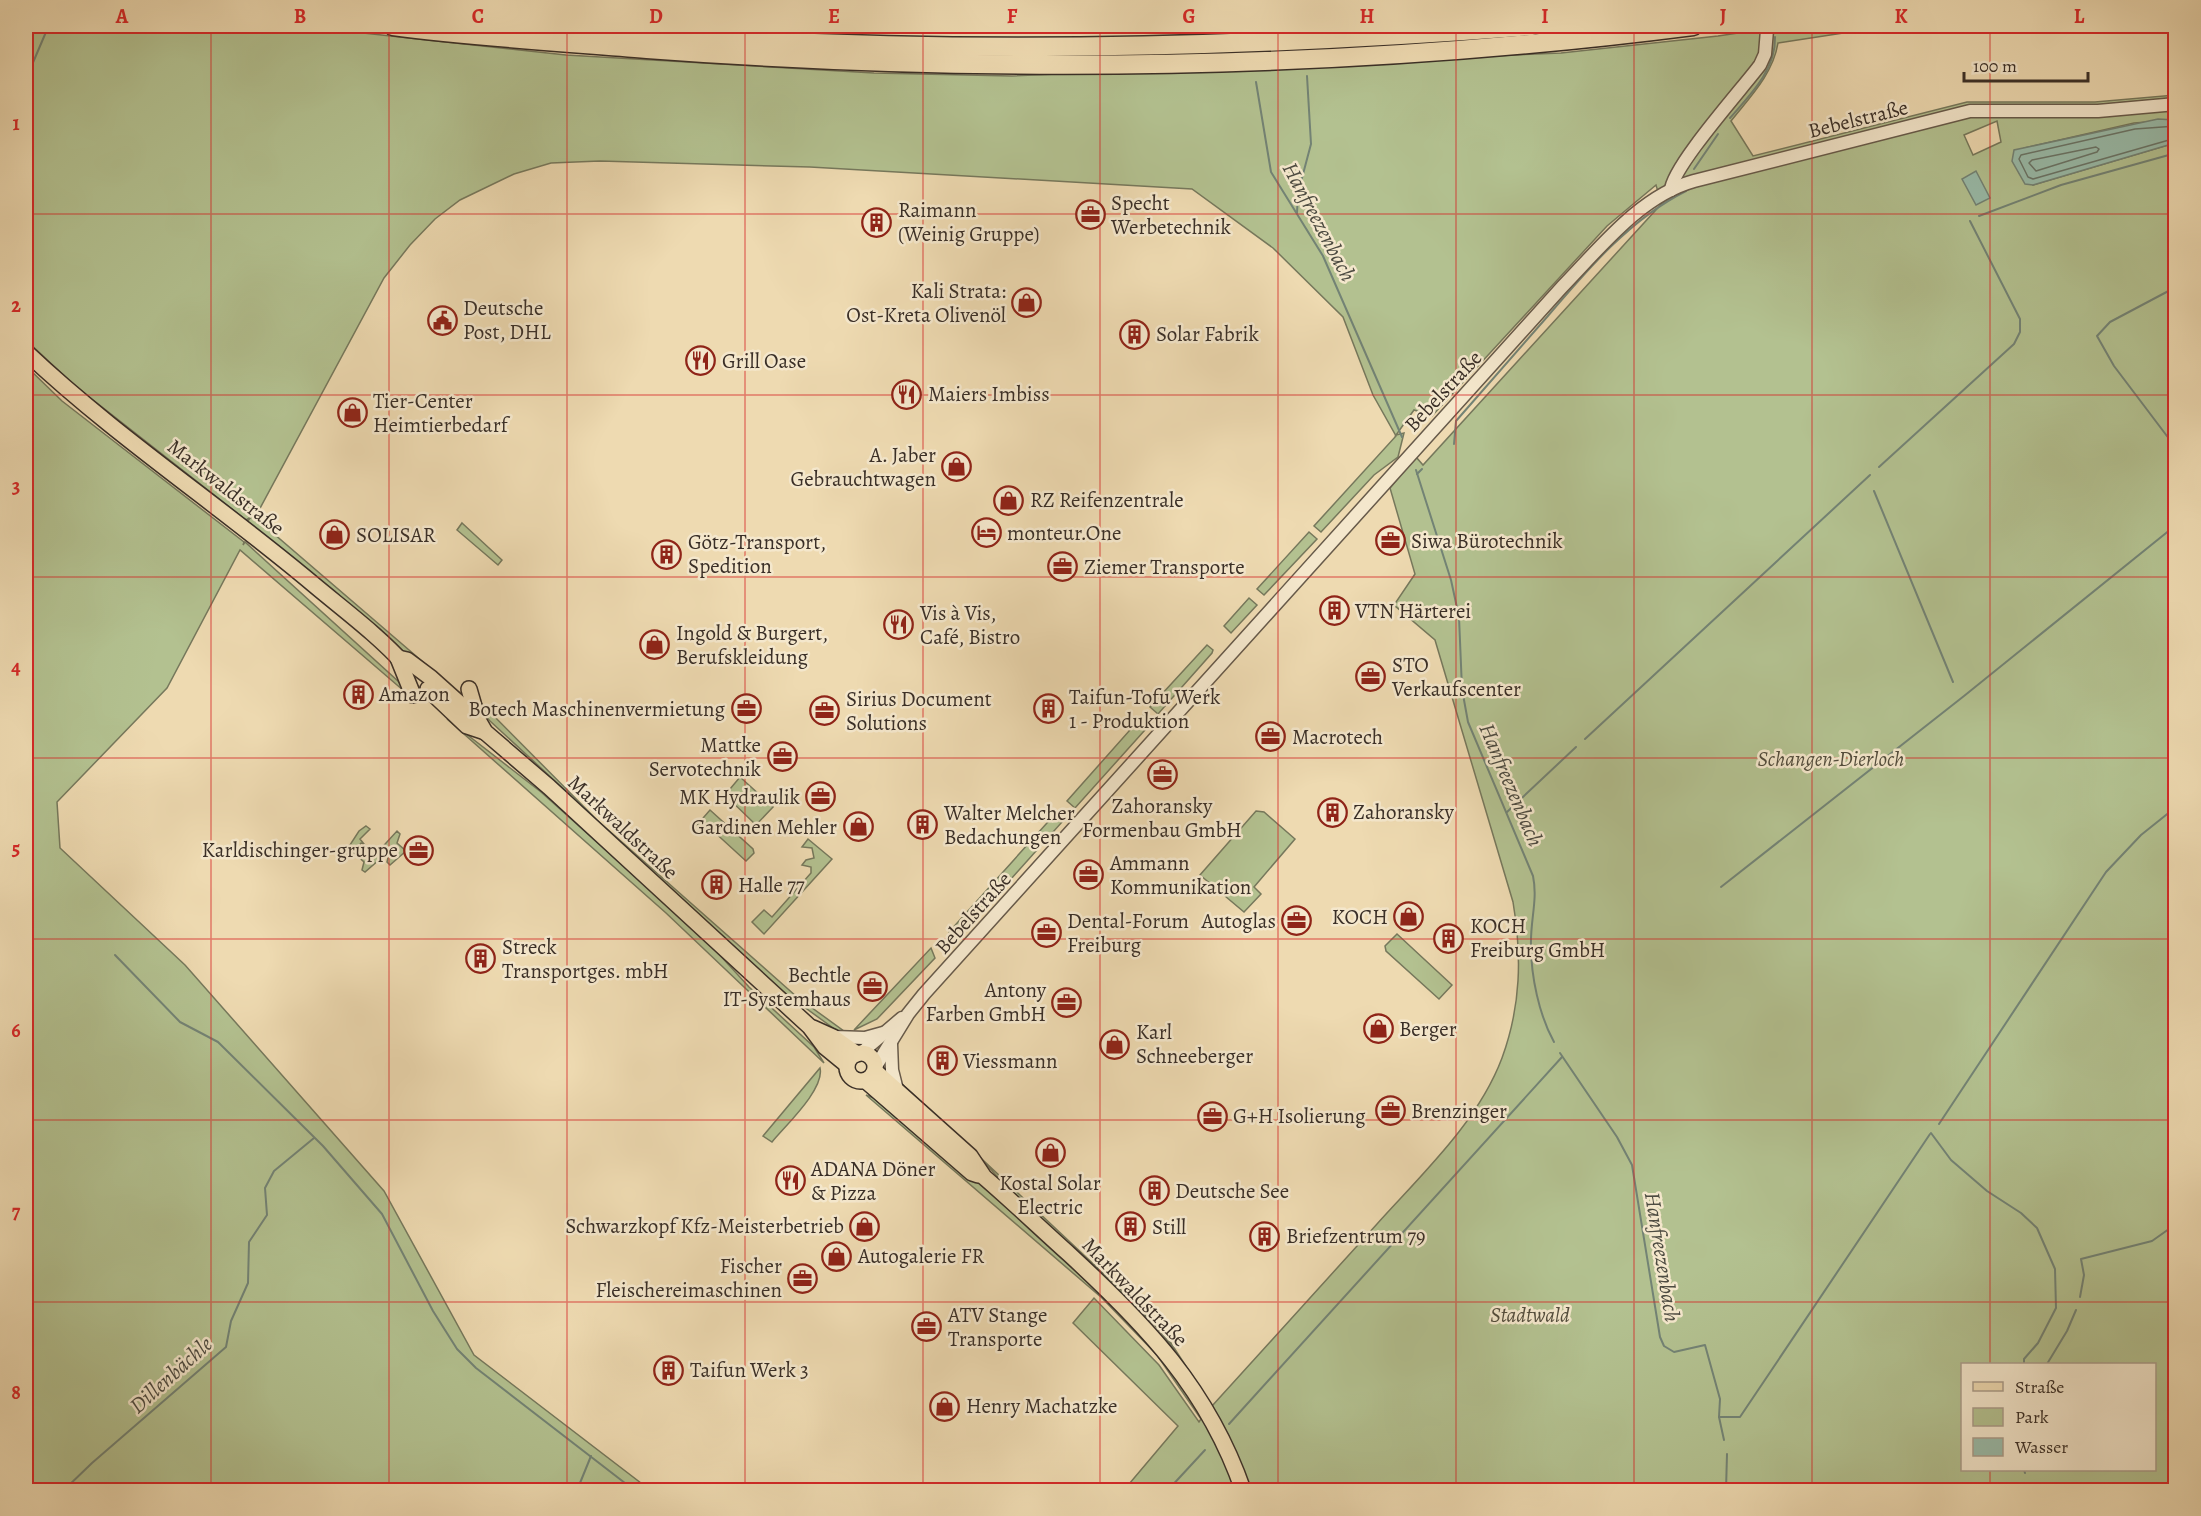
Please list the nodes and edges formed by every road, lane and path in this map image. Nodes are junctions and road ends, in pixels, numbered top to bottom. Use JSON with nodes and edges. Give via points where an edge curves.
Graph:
{"nodes":[{"id":1,"x":393,"y":26,"type":"edge"},
{"id":2,"x":557,"y":26,"type":"edge"},
{"id":3,"x":1532,"y":26,"type":"edge"},
{"id":4,"x":1693,"y":26,"type":"edge"},
{"id":5,"x":1767,"y":30,"type":"dead end"},
{"id":6,"x":2175,"y":105,"type":"edge"},
{"id":7,"x":1683,"y":164,"type":"junction"},
{"id":8,"x":1685,"y":183,"type":"junction"},
{"id":9,"x":1671,"y":190,"type":"junction"},
{"id":10,"x":26,"y":352,"type":"edge"},
{"id":11,"x":398,"y":658,"type":"junction"},
{"id":12,"x":469,"y":689,"type":"dead end"},
{"id":13,"x":413,"y":695,"type":"dead end"},
{"id":14,"x":482,"y":726,"type":"junction"},
{"id":15,"x":810,"y":1027,"type":"junction"},
{"id":16,"x":833,"y":1037,"type":"junction"},
{"id":17,"x":887,"y":1039,"type":"junction"},
{"id":18,"x":855,"y":1057,"type":"junction"},
{"id":19,"x":872,"y":1073,"type":"junction"},
{"id":20,"x":897,"y":1090,"type":"junction"},
{"id":21,"x":984,"y":1177,"type":"junction"},
{"id":22,"x":1242,"y":1491,"type":"edge"}],
"edges":[{"from":1,"to":4,"type":"highway","via":[[738,56],[974,63],[1153,63],[1404,53]]},
{"from":2,"to":3,"type":"highway","via":[[839,44],[1151,46],[1401,36]]},
{"from":5,"to":7,"type":"street","via":[[1760,65]]},
{"from":6,"to":8,"type":"street","name":"Bebelstraße","via":[[2098,111],[1970,111]]},
{"from":7,"to":8,"type":"street"},
{"from":7,"to":9,"type":"street","via":[[1671,182]]},
{"from":8,"to":9,"type":"street","name":"Bebelstraße"},
{"from":9,"to":17,"type":"street","name":"Bebelstraße","via":[[1619,229],[1562,287]]},
{"from":10,"to":11,"type":"main road","name":"Markwaldstraße","via":[[82,402],[276,553]]},
{"from":11,"to":13,"type":"main road"},
{"from":11,"to":14,"type":"main road","name":"Markwaldstraße","via":[[467,726]]},
{"from":12,"to":14,"type":"main road"},
{"from":14,"to":15,"type":"main road","name":"Markwaldstraße"},
{"from":15,"to":16,"type":"main road","name":"Markwaldstraße"},
{"from":15,"to":18,"type":"main road","name":"Markwaldstraße","via":[[825,1047]]},
{"from":16,"to":17,"type":"street"},
{"from":16,"to":18,"type":"main road","name":"Markwaldstraße"},
{"from":17,"to":18,"type":"street","name":"Bebelstraße"},
{"from":17,"to":19,"type":"street","name":"Bebelstraße"},
{"from":17,"to":20,"type":"street"},
{"from":18,"to":19,"type":"main road","via":[[869,1055]]},
{"from":18,"to":19,"type":"main road","via":[[853,1079]]},
{"from":19,"to":20,"type":"main road","name":"Markwaldstraße"},
{"from":19,"to":21,"type":"main road","name":"Markwaldstraße","via":[[972,1173]]},
{"from":20,"to":21,"type":"main road","name":"Markwaldstraße","via":[[970,1156]]},
{"from":21,"to":22,"type":"main road","name":"Markwaldstraße","via":[[1118,1300],[1163,1348],[1213,1421]]}]}
